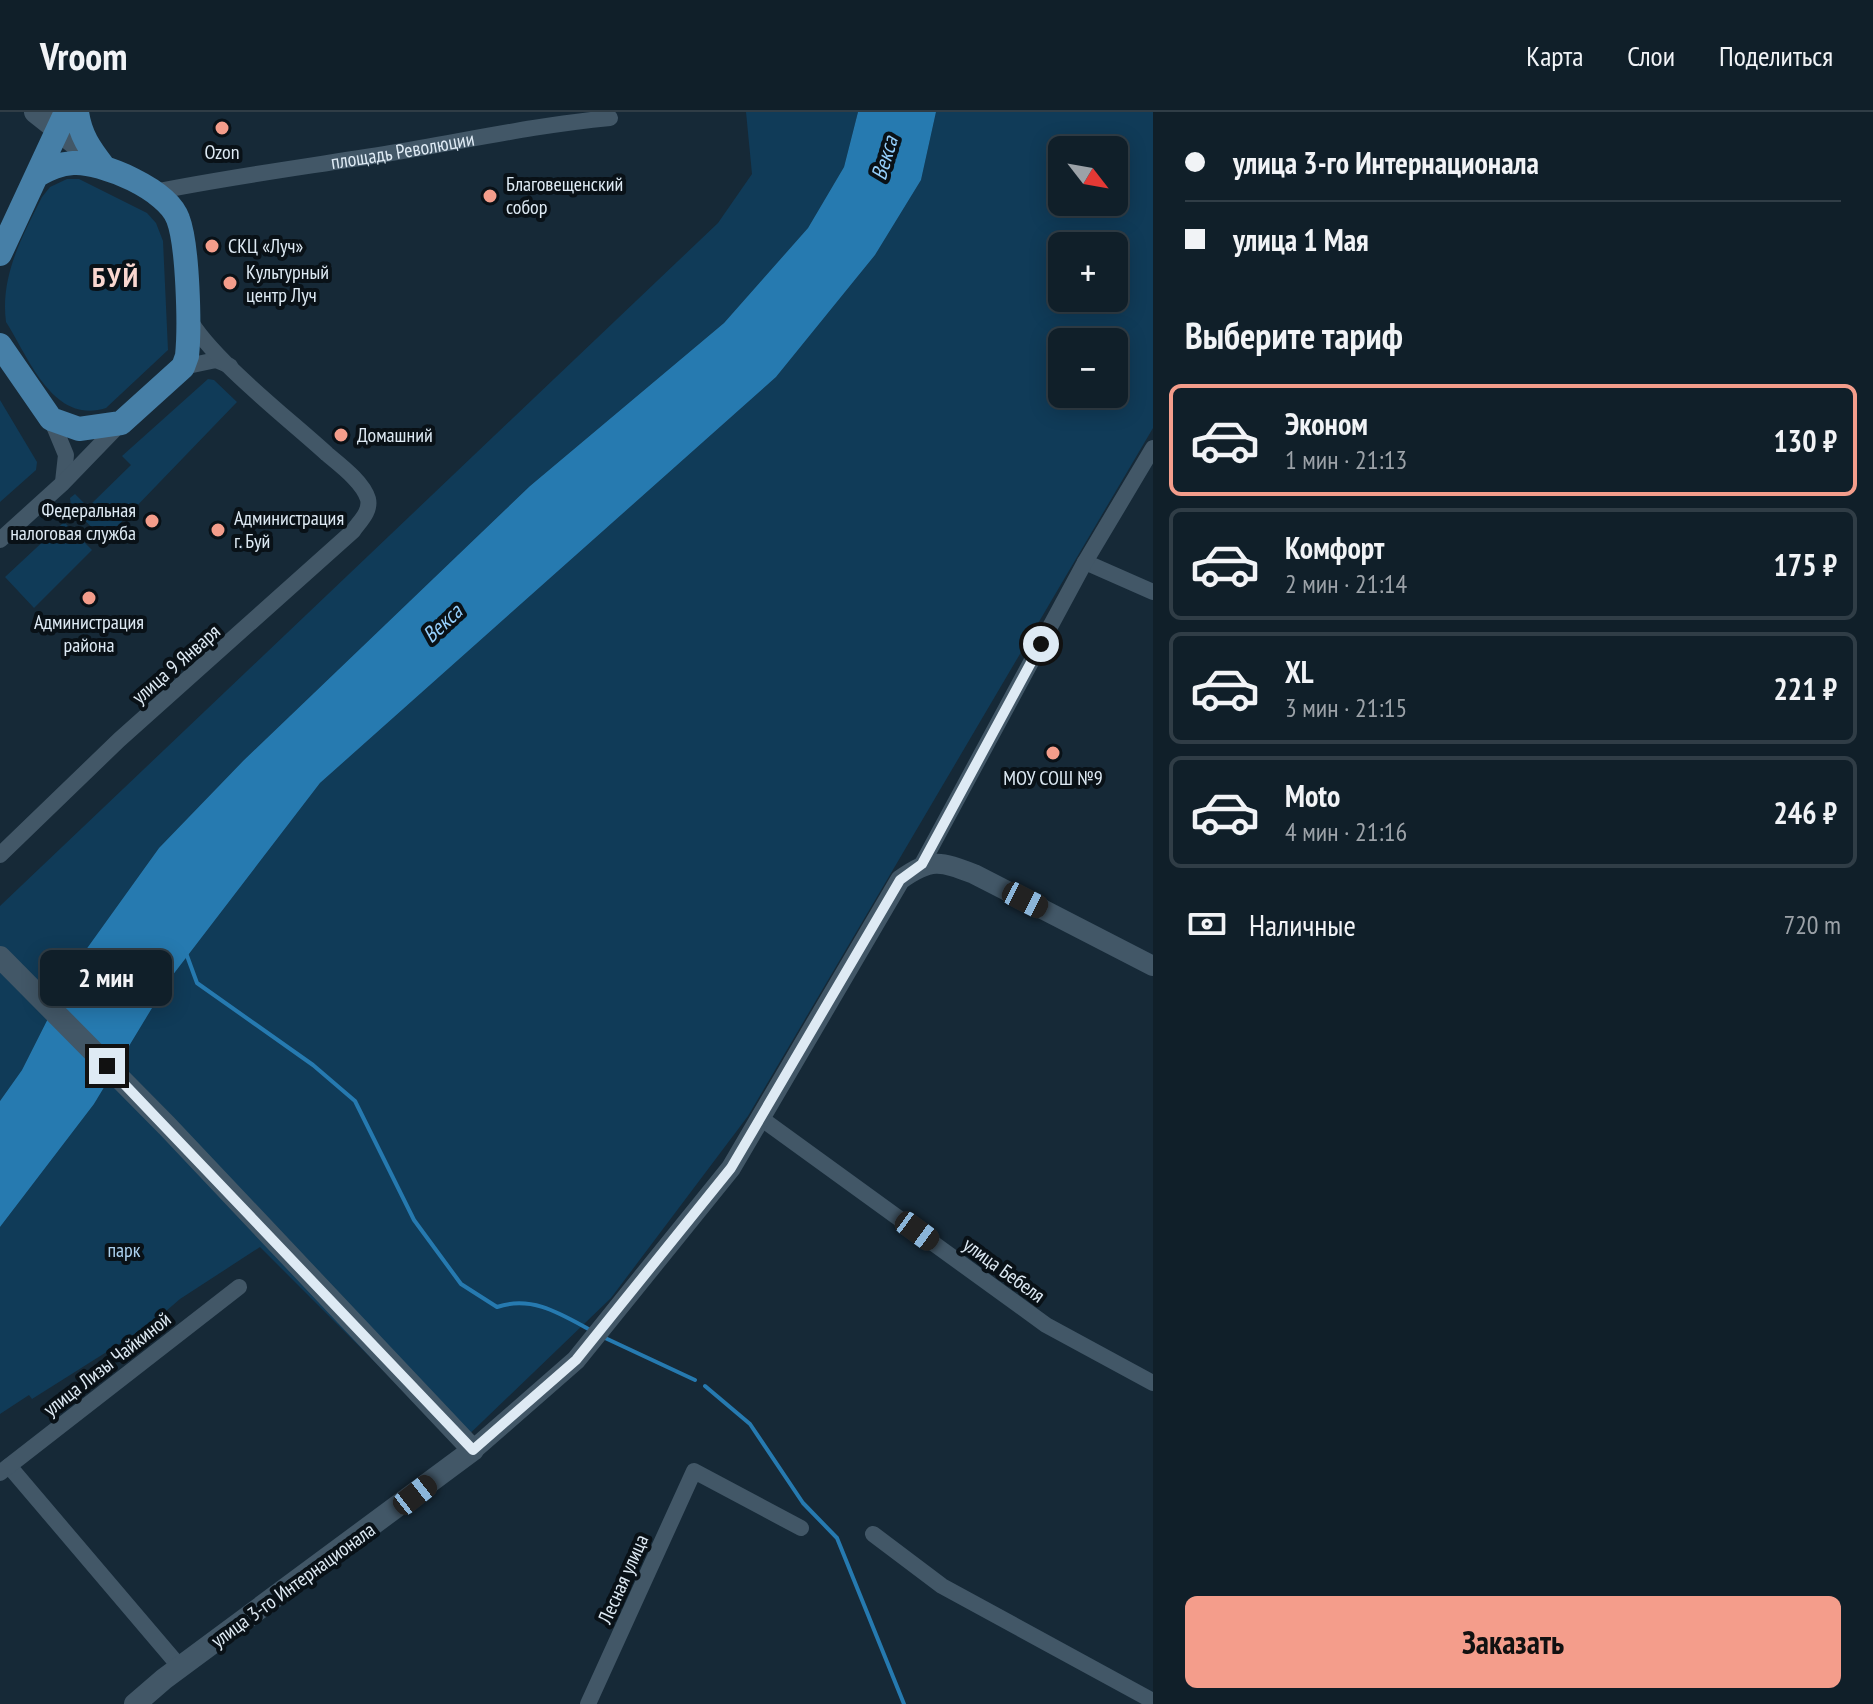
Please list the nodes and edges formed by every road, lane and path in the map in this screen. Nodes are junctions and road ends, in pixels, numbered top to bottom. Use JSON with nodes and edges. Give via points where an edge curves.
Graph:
{"nodes":[{"id":1,"x":35,"y":112,"type":"edge"},
{"id":2,"x":77,"y":112,"type":"edge"},
{"id":3,"x":610,"y":118,"type":"dead end"},
{"id":4,"x":62,"y":121,"type":"edge"},
{"id":5,"x":104,"y":167,"type":"junction"},
{"id":6,"x":38,"y":175,"type":"junction"},
{"id":7,"x":196,"y":183,"type":"junction"},
{"id":8,"x":154,"y":192,"type":"junction"},
{"id":9,"x":178,"y":218,"type":"junction"},
{"id":10,"x":0,"y":254,"type":"edge"},
{"id":11,"x":187,"y":315,"type":"junction"},
{"id":12,"x":0,"y":345,"type":"edge"},
{"id":13,"x":232,"y":366,"type":"junction"},
{"id":14,"x":183,"y":367,"type":"junction"},
{"id":15,"x":51,"y":419,"type":"junction"},
{"id":16,"x":121,"y":423,"type":"junction"},
{"id":17,"x":1153,"y":448,"type":"edge"},
{"id":18,"x":63,"y":483,"type":"junction"},
{"id":19,"x":0,"y":540,"type":"edge"},
{"id":20,"x":1085,"y":562,"type":"junction"},
{"id":21,"x":1153,"y":592,"type":"edge"},
{"id":22,"x":0,"y":855,"type":"edge"},
{"id":23,"x":922,"y":864,"type":"junction"},
{"id":24,"x":4,"y":961,"type":"edge"},
{"id":25,"x":1153,"y":966,"type":"edge"},
{"id":26,"x":762,"y":1119,"type":"junction"},
{"id":27,"x":239,"y":1287,"type":"dead end"},
{"id":28,"x":1153,"y":1383,"type":"edge"},
{"id":29,"x":473,"y":1450,"type":"junction"},
{"id":30,"x":4,"y":1470,"type":"edge"},
{"id":31,"x":801,"y":1528,"type":"dead end"},
{"id":32,"x":873,"y":1534,"type":"dead end"},
{"id":33,"x":180,"y":1667,"type":"junction"},
{"id":34,"x":1153,"y":1701,"type":"edge"},
{"id":35,"x":135,"y":1704,"type":"edge"},
{"id":36,"x":588,"y":1704,"type":"edge"}],
"edges":[{"from":1,"to":4,"type":"main road"},
{"from":1,"to":6,"type":"main road","via":[[45,141]]},
{"from":2,"to":5,"type":"main road","via":[[79,128]]},
{"from":3,"to":7,"type":"street","name":"площадь Революции"},
{"from":4,"to":5,"type":"main road"},
{"from":4,"to":6,"type":"main road"},
{"from":5,"to":6,"type":"main road","via":[[76,162]]},
{"from":5,"to":8,"type":"main road"},
{"from":6,"to":10,"type":"main road"},
{"from":7,"to":8,"type":"street","name":"площадь Революции"},
{"from":7,"to":9,"type":"street","via":[[183,199]]},
{"from":8,"to":9,"type":"main road"},
{"from":9,"to":11,"type":"main road"},
{"from":11,"to":13,"type":"street","via":[[194,329]]},
{"from":11,"to":14,"type":"main road","via":[[189,343]]},
{"from":12,"to":15,"type":"main road"},
{"from":13,"to":14,"type":"street","via":[[216,360]]},
{"from":13,"to":22,"type":"street","name":"улица 9 Января","via":[[352,476],[368,499],[367,512],[353,531],[119,740]]},
{"from":14,"to":16,"type":"main road"},
{"from":15,"to":16,"type":"main road","via":[[90,430]]},
{"from":15,"to":18,"type":"street","via":[[66,455]]},
{"from":16,"to":18,"type":"street"},
{"from":17,"to":20,"type":"street","name":"улица 3-го Интернационала"},
{"from":18,"to":19,"type":"street"},
{"from":20,"to":21,"type":"street"},
{"from":20,"to":23,"type":"street","name":"улица 3-го Интернационала"},
{"from":23,"to":25,"type":"street","via":[[945,863],[974,874]]},
{"from":23,"to":26,"type":"street","name":"улица 3-го Интернационала","via":[[900,880]]},
{"from":24,"to":29,"type":"main road"},
{"from":26,"to":28,"type":"street","name":"улица Бебеля","via":[[1046,1325]]},
{"from":26,"to":29,"type":"street","name":"улица 3-го Интернационала","via":[[731,1168],[576,1360]]},
{"from":27,"to":30,"type":"street","name":"улица Лизы Чайкиной"},
{"from":29,"to":33,"type":"main road","name":"улица 3-го Интернационала"},
{"from":30,"to":33,"type":"street"},
{"from":31,"to":36,"type":"street","name":"Лесная улица","via":[[694,1471]]},
{"from":32,"to":34,"type":"street","via":[[942,1586]]},
{"from":33,"to":35,"type":"main road","name":"улица 3-го Интернационала"}]}
